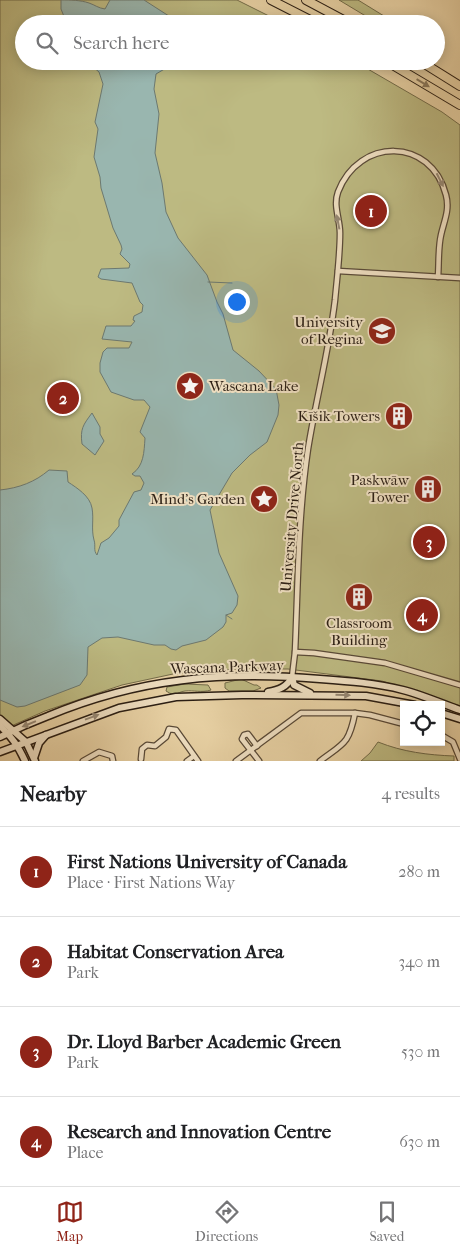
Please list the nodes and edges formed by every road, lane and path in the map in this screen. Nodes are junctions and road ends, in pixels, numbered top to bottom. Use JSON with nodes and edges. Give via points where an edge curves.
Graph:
{"nodes":[{"id":1,"x":270,"y":0,"type":"edge"},
{"id":2,"x":306,"y":0,"type":"edge"},
{"id":3,"x":301,"y":15,"type":"edge"},
{"id":4,"x":334,"y":15,"type":"edge"},
{"id":5,"x":401,"y":70,"type":"edge"},
{"id":6,"x":434,"y":70,"type":"edge"},
{"id":7,"x":460,"y":86,"type":"edge"},
{"id":8,"x":460,"y":105,"type":"edge"},
{"id":9,"x":338,"y":271,"type":"junction"},
{"id":10,"x":438,"y":277,"type":"junction"},
{"id":11,"x":460,"y":278,"type":"edge"},
{"id":12,"x":295,"y":652,"type":"junction"},
{"id":13,"x":292,"y":677,"type":"junction"},
{"id":14,"x":460,"y":685,"type":"edge"},
{"id":15,"x":242,"y":695,"type":"junction"},
{"id":16,"x":314,"y":695,"type":"junction"},
{"id":17,"x":400,"y":702,"type":"edge"},
{"id":18,"x":460,"y":710,"type":"edge"},
{"id":19,"x":355,"y":713,"type":"junction"},
{"id":20,"x":445,"y":714,"type":"edge"},
{"id":21,"x":0,"y":719,"type":"edge"},
{"id":22,"x":460,"y":719,"type":"edge"},
{"id":23,"x":400,"y":723,"type":"edge"},
{"id":24,"x":0,"y":726,"type":"edge"},
{"id":25,"x":11,"y":731,"type":"junction"},
{"id":26,"x":47,"y":734,"type":"junction"},
{"id":27,"x":0,"y":737,"type":"edge"},
{"id":28,"x":445,"y":737,"type":"edge"},
{"id":29,"x":26,"y":742,"type":"junction"},
{"id":30,"x":18,"y":744,"type":"junction"},
{"id":31,"x":257,"y":746,"type":"junction"},
{"id":32,"x":251,"y":751,"type":"junction"},
{"id":33,"x":0,"y":752,"type":"edge"},
{"id":34,"x":194,"y":756,"type":"junction"},
{"id":35,"x":141,"y":759,"type":"dead end"},
{"id":36,"x":460,"y":759,"type":"edge"},
{"id":37,"x":34,"y":760,"type":"edge"},
{"id":38,"x":25,"y":761,"type":"edge"},
{"id":39,"x":83,"y":761,"type":"edge"},
{"id":40,"x":113,"y":761,"type":"edge"},
{"id":41,"x":187,"y":761,"type":"edge"},
{"id":42,"x":198,"y":761,"type":"edge"},
{"id":43,"x":236,"y":761,"type":"edge"},
{"id":44,"x":258,"y":761,"type":"edge"},
{"id":45,"x":320,"y":761,"type":"edge"}],
"edges":[{"from":1,"to":3,"type":"highway"},
{"from":2,"to":4,"type":"highway"},
{"from":5,"to":8,"type":"highway","one_way":true},
{"from":6,"to":7,"type":"highway"},
{"from":9,"to":10,"type":"street"},
{"from":9,"to":10,"type":"street","one_way":true,"via":[[337,194],[347,174],[366,157],[392,152],[410,154],[424,161],[443,185],[448,208],[441,236]]},
{"from":9,"to":12,"type":"street","name":"University Drive North","via":[[330,342],[308,449]]},
{"from":10,"to":11,"type":"street"},
{"from":12,"to":13,"type":"street","name":"University Drive North"},
{"from":12,"to":14,"type":"street","via":[[385,663]]},
{"from":13,"to":15,"type":"main road","via":[[279,690]]},
{"from":13,"to":16,"type":"main road","via":[[294,685]]},
{"from":13,"to":18,"type":"main road","name":"Wascana Parkway","via":[[403,690]]},
{"from":13,"to":25,"type":"main road","name":"Wascana Parkway","one_way":true,"via":[[222,676],[160,682],[77,704]]},
{"from":15,"to":16,"type":"main road","name":"Wascana Parkway"},
{"from":26,"to":15,"type":"main road","name":"Wascana Parkway","one_way":true,"via":[[138,704],[176,697]]},
{"from":16,"to":17,"type":"main road","name":"Wascana Parkway","one_way":true,"via":[[366,696]]},
{"from":19,"to":23,"type":"street"},
{"from":19,"to":31,"type":"street","via":[[300,713]]},
{"from":19,"to":45,"type":"street","via":[[348,740]]},
{"from":20,"to":22,"type":"main road"},
{"from":21,"to":25,"type":"main road"},
{"from":24,"to":25,"type":"main road"},
{"from":25,"to":27,"type":"main road","name":"Wascana Parkway"},
{"from":25,"to":29,"type":"main road"},
{"from":25,"to":30,"type":"main road"},
{"from":26,"to":29,"type":"main road","name":"Wascana Parkway"},
{"from":26,"to":37,"type":"main road","via":[[39,743]]},
{"from":28,"to":36,"type":"street","via":[[454,742]]},
{"from":29,"to":30,"type":"main road","name":"Wascana Parkway"},
{"from":29,"to":37,"type":"main road"},
{"from":30,"to":33,"type":"main road","name":"Wascana Parkway"},
{"from":30,"to":38,"type":"main road"},
{"from":31,"to":32,"type":"street"},
{"from":31,"to":32,"type":"street","via":[[248,734],[244,734],[242,739]]},
{"from":32,"to":43,"type":"street"},
{"from":32,"to":44,"type":"street"},
{"from":34,"to":35,"type":"street","via":[[176,730],[169,729],[166,737],[155,746],[142,749]]},
{"from":34,"to":41,"type":"street"},
{"from":34,"to":42,"type":"street"},
{"from":39,"to":40,"type":"street","via":[[99,752],[112,756]]}]}
